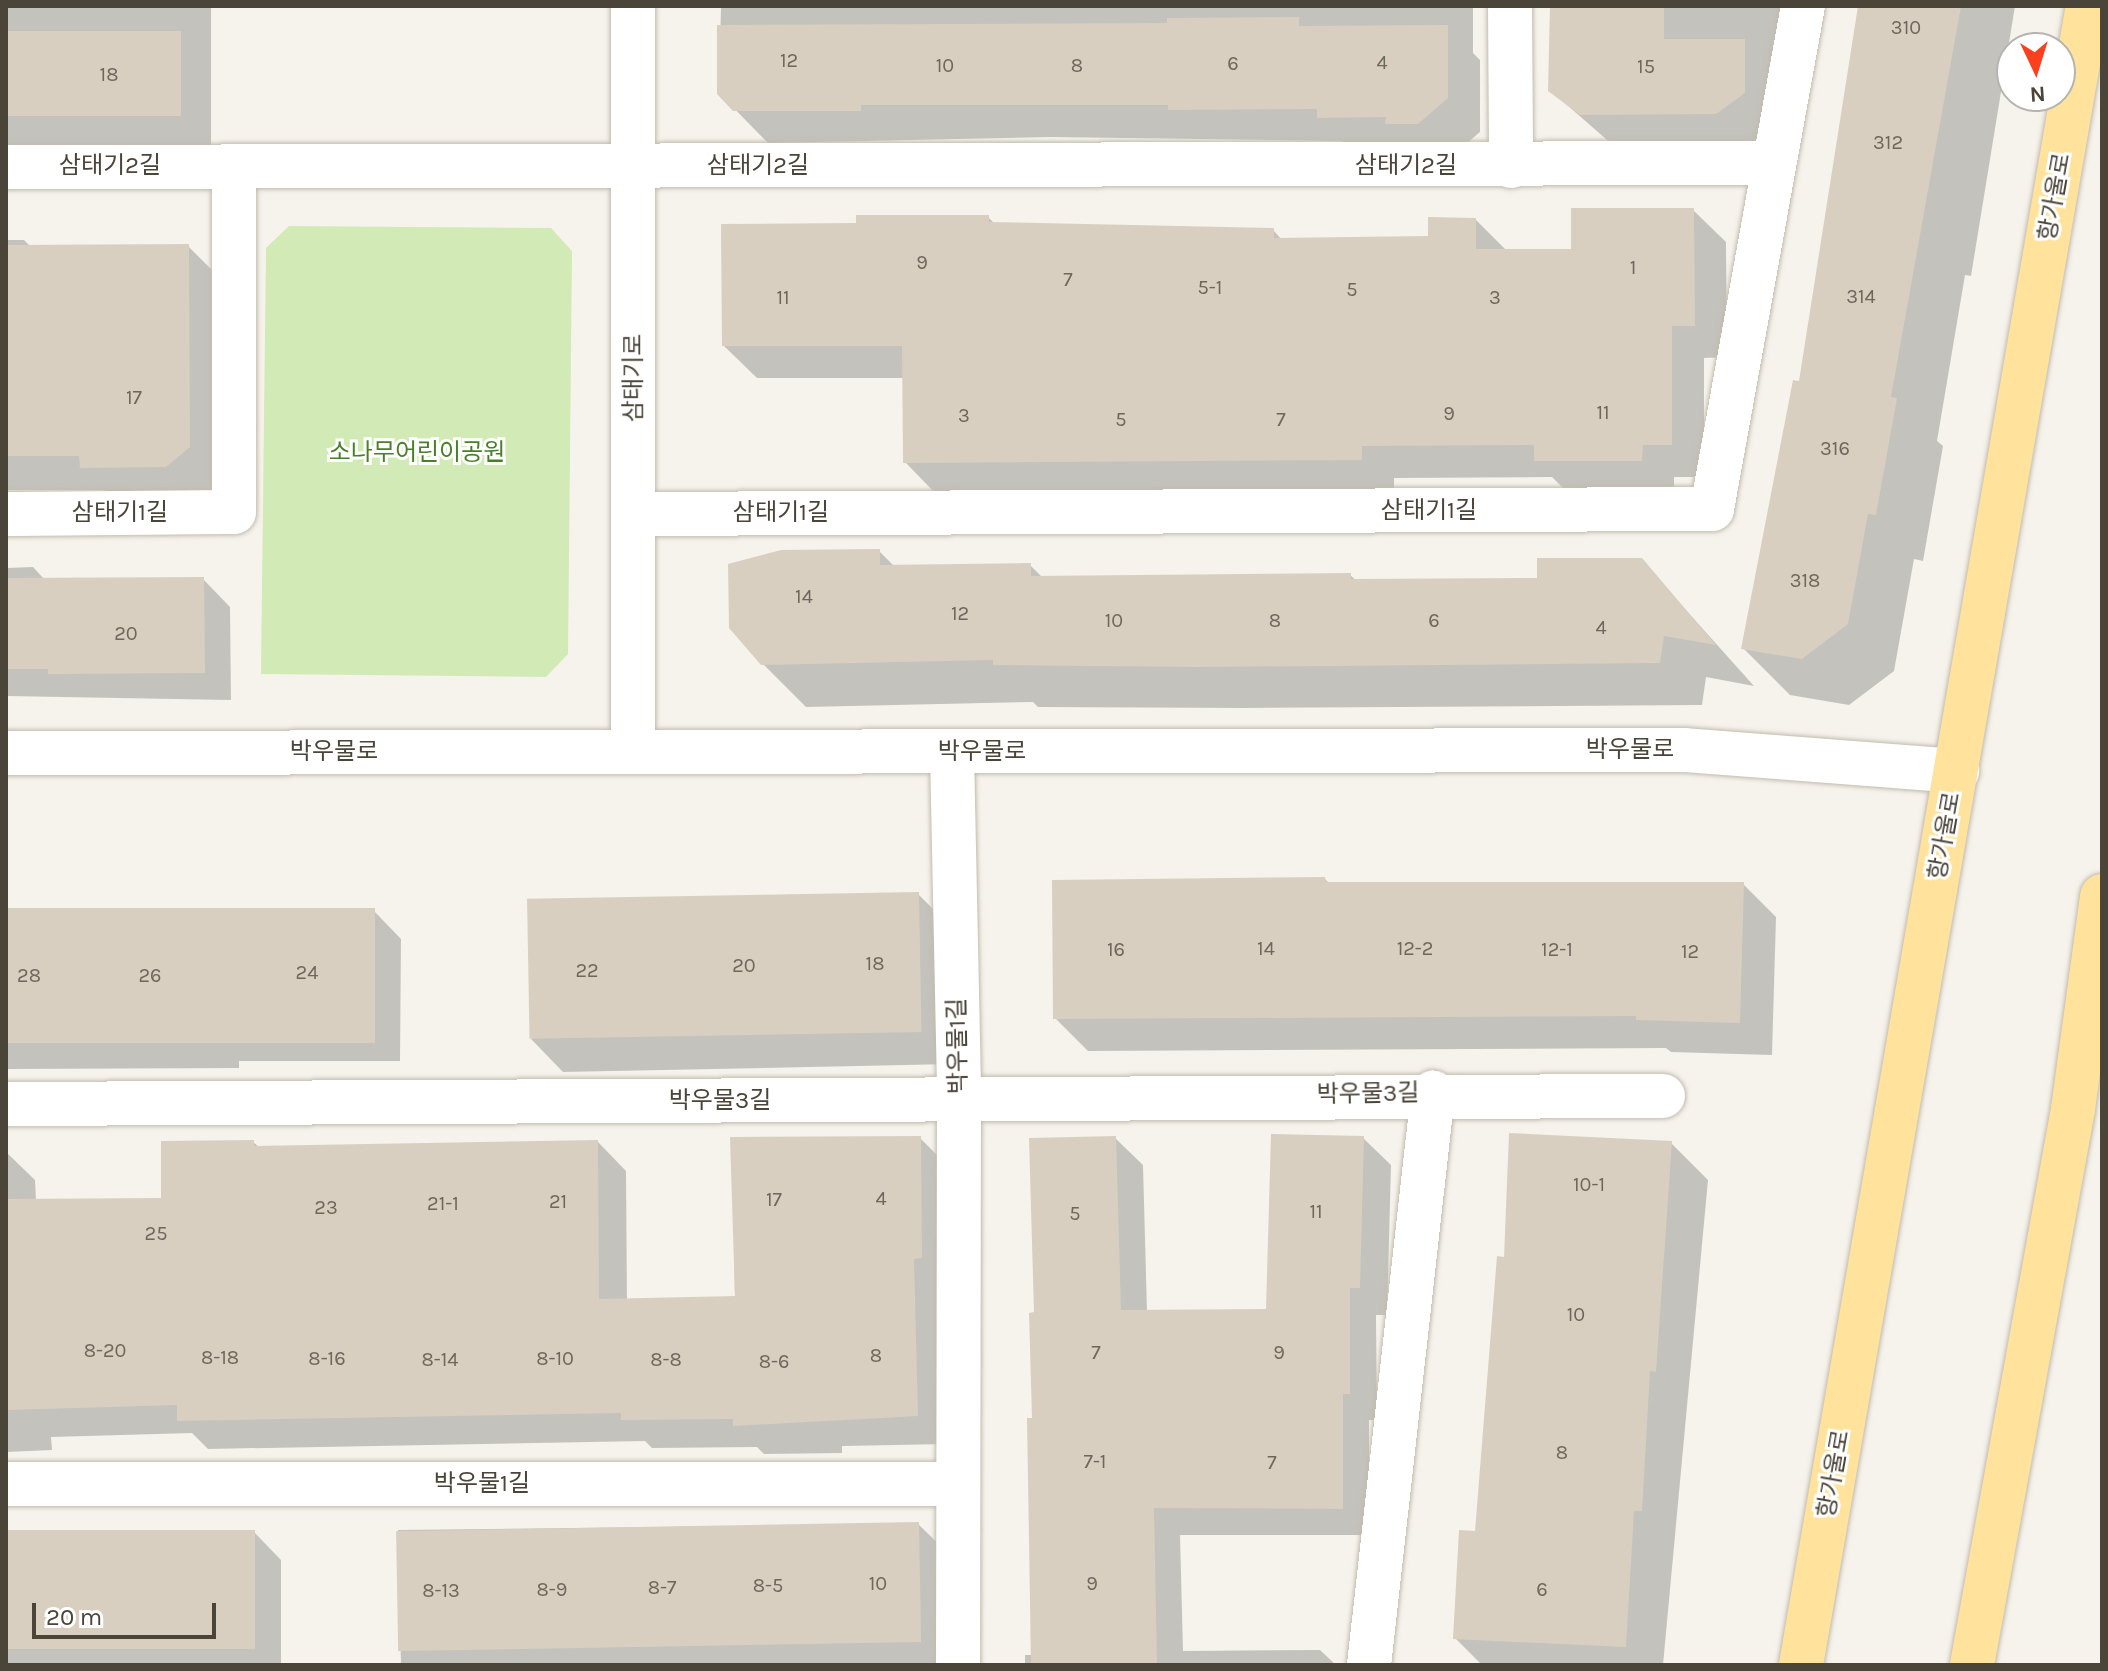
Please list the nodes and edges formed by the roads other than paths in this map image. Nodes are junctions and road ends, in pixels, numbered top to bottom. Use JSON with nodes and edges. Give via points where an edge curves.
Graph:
{"nodes":[{"id":1,"x":633,"y":6,"type":"edge"},
{"id":2,"x":1510,"y":6,"type":"edge"},
{"id":3,"x":1803,"y":6,"type":"edge"},
{"id":4,"x":2088,"y":6,"type":"edge"},
{"id":5,"x":1772,"y":163,"type":"junction"},
{"id":6,"x":234,"y":166,"type":"junction"},
{"id":7,"x":1511,"y":166,"type":"junction"},
{"id":8,"x":6,"y":167,"type":"edge"},
{"id":9,"x":634,"y":167,"type":"junction"},
{"id":10,"x":6,"y":514,"type":"edge"},
{"id":11,"x":634,"y":514,"type":"junction"},
{"id":12,"x":633,"y":749,"type":"junction"},
{"id":13,"x":6,"y":753,"type":"edge"},
{"id":14,"x":952,"y":753,"type":"junction"},
{"id":15,"x":1957,"y":771,"type":"junction"},
{"id":16,"x":2102,"y":896,"type":"edge"},
{"id":17,"x":1433,"y":1093,"type":"junction"},
{"id":18,"x":1663,"y":1096,"type":"dead end"},
{"id":19,"x":959,"y":1101,"type":"junction"},
{"id":20,"x":6,"y":1104,"type":"edge"},
{"id":21,"x":6,"y":1484,"type":"edge"},
{"id":22,"x":957,"y":1484,"type":"junction"},
{"id":23,"x":958,"y":1665,"type":"edge"},
{"id":24,"x":1369,"y":1665,"type":"edge"},
{"id":25,"x":1801,"y":1665,"type":"edge"},
{"id":26,"x":1972,"y":1665,"type":"edge"}],
"edges":[{"from":1,"to":9,"type":"street","name":"삼태기로"},
{"from":2,"to":7,"type":"street"},
{"from":3,"to":5,"type":"street","name":"삼태기1길"},
{"from":4,"to":15,"type":"main road","name":"항가울로"},
{"from":5,"to":7,"type":"street","name":"삼태기2길"},
{"from":5,"to":11,"type":"street","name":"삼태기1길","via":[[1712,509]]},
{"from":6,"to":8,"type":"street","name":"삼태기2길"},
{"from":6,"to":9,"type":"street","name":"삼태기2길"},
{"from":6,"to":10,"type":"street","name":"삼태기1길","via":[[234,512]]},
{"from":7,"to":9,"type":"street","name":"삼태기2길"},
{"from":9,"to":11,"type":"street","name":"삼태기로"},
{"from":11,"to":12,"type":"street","name":"삼태기로"},
{"from":12,"to":13,"type":"street","name":"박우물로"},
{"from":12,"to":14,"type":"street","name":"박우물로"},
{"from":14,"to":15,"type":"street","name":"박우물로","via":[[1685,750]]},
{"from":14,"to":19,"type":"street","name":"박우물1길"},
{"from":15,"to":25,"type":"main road","name":"항가울로"},
{"from":16,"to":26,"type":"main road","via":[[2073,1109]]},
{"from":17,"to":18,"type":"street","name":"박우물3길"},
{"from":17,"to":19,"type":"street","name":"박우물3길"},
{"from":17,"to":24,"type":"street","name":"박우물3길"},
{"from":19,"to":20,"type":"street","name":"박우물3길"},
{"from":19,"to":22,"type":"street","name":"박우물1길"},
{"from":21,"to":22,"type":"street","name":"박우물1길"},
{"from":22,"to":23,"type":"street","name":"박우물1길"}]}
